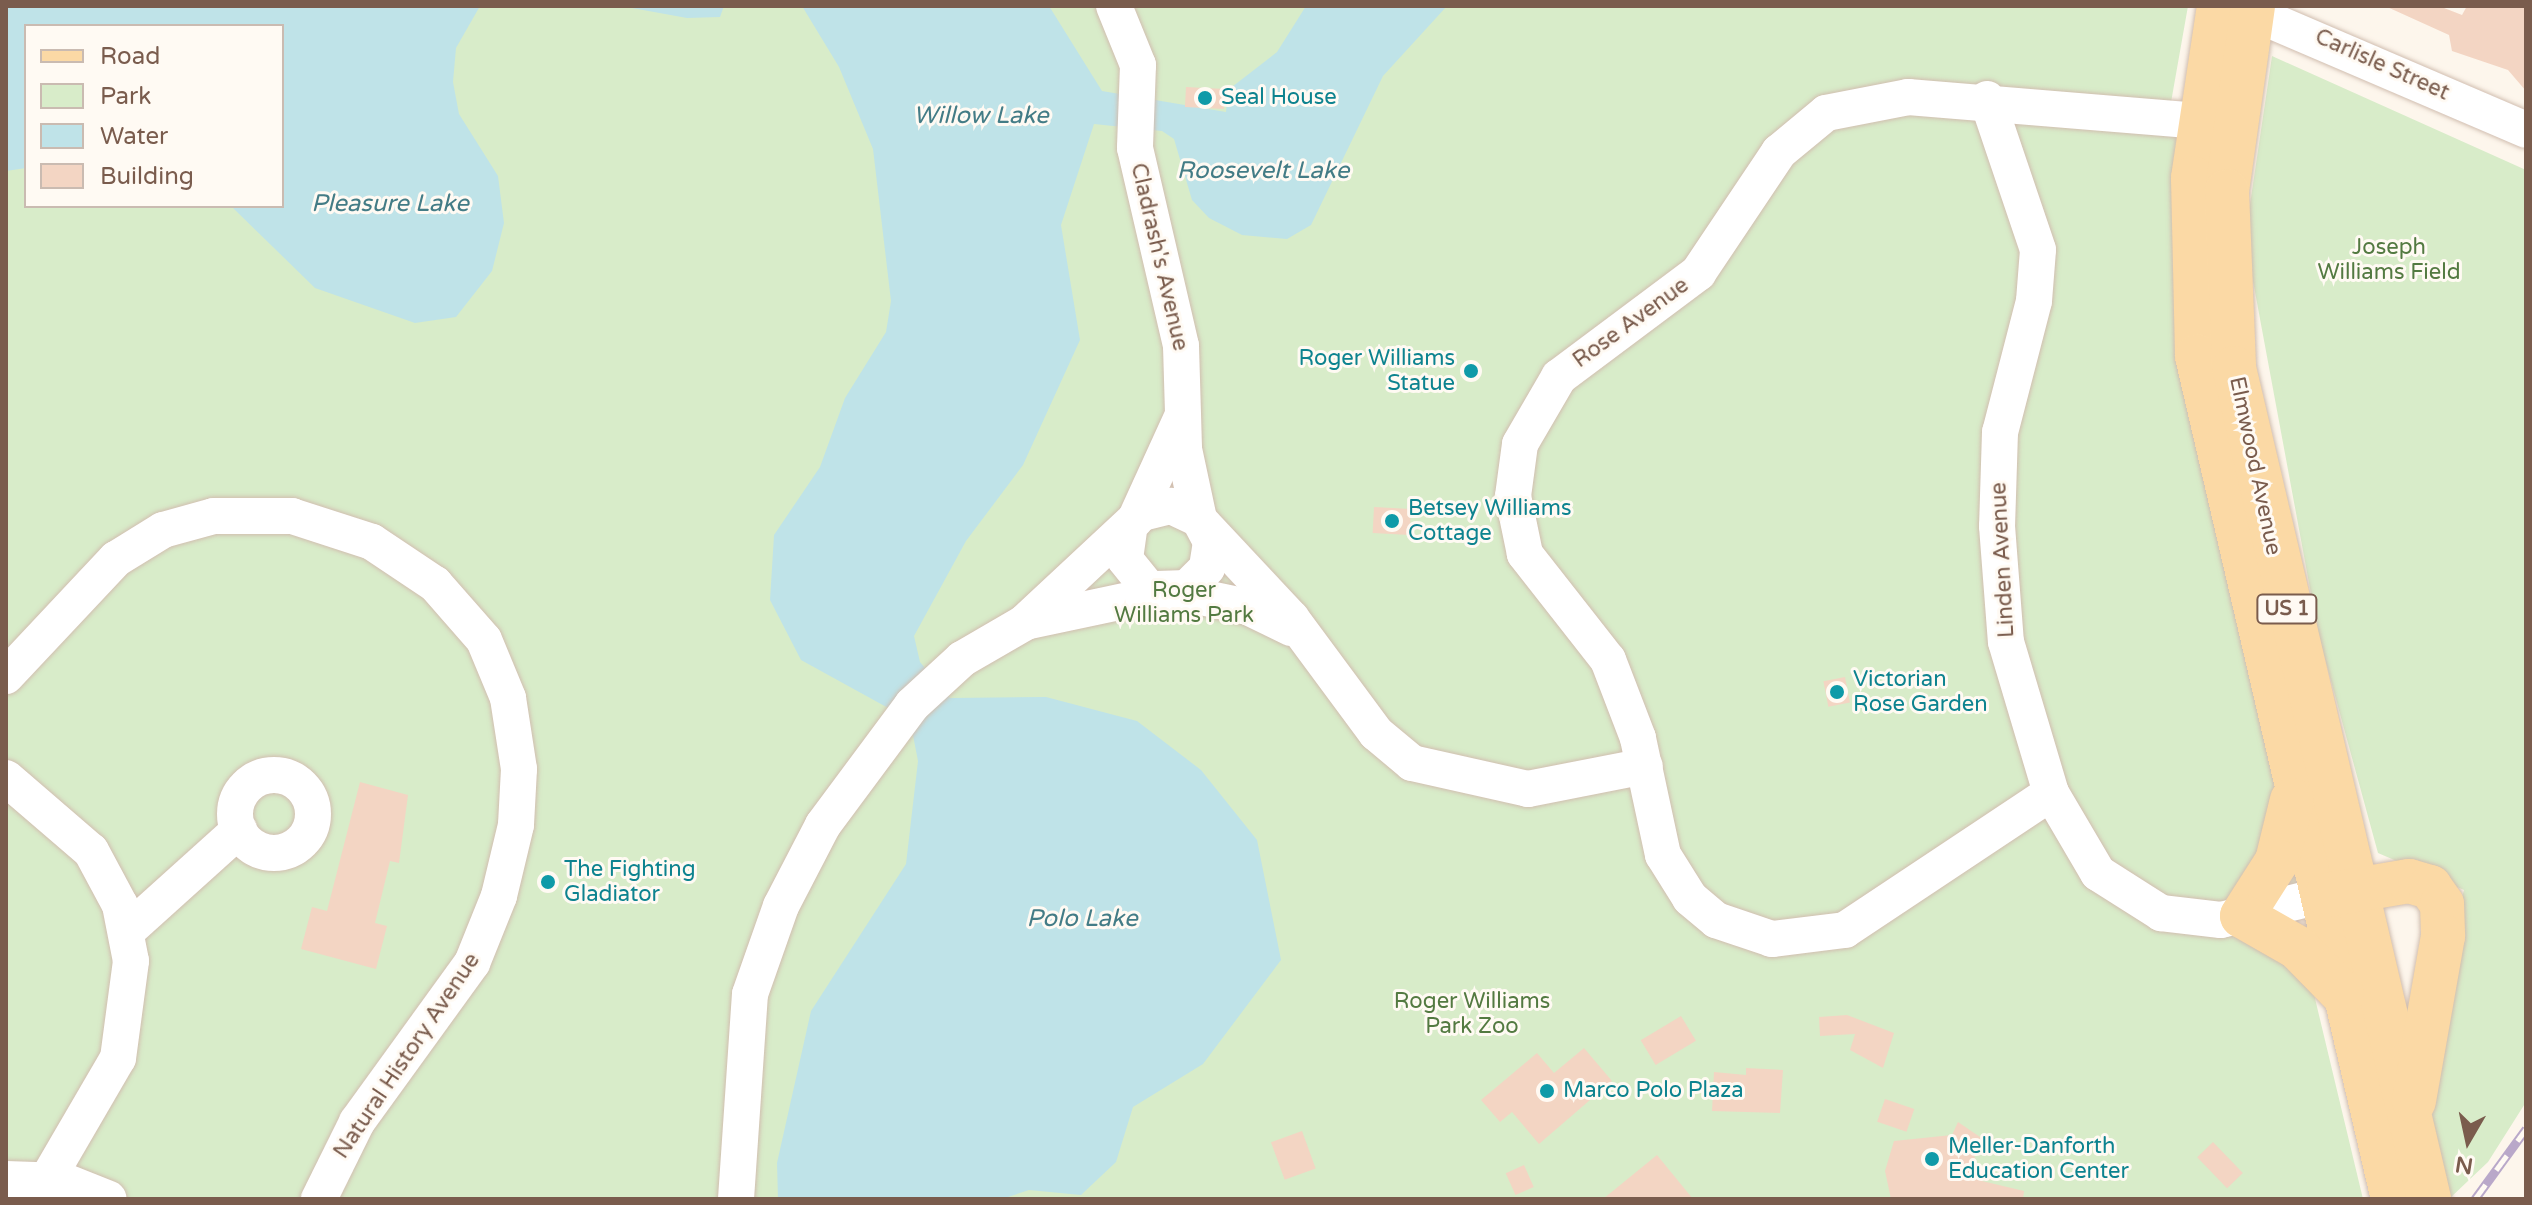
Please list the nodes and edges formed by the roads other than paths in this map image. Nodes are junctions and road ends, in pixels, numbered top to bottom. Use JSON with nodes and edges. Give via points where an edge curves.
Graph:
{"nodes":[{"id":1,"x":2240,"y":7,"type":"edge"},
{"id":2,"x":1130,"y":16,"type":"edge"},
{"id":3,"x":1987,"y":99,"type":"junction"},
{"id":4,"x":2215,"y":122,"type":"junction"},
{"id":5,"x":2526,"y":130,"type":"edge"},
{"id":6,"x":1182,"y":417,"type":"junction"},
{"id":7,"x":1201,"y":522,"type":"junction"},
{"id":8,"x":1132,"y":524,"type":"junction"},
{"id":9,"x":1172,"y":592,"type":"junction"},
{"id":10,"x":1024,"y":623,"type":"junction"},
{"id":11,"x":1309,"y":640,"type":"junction"},
{"id":12,"x":6,"y":676,"type":"edge"},
{"id":13,"x":1645,"y":766,"type":"junction"},
{"id":14,"x":6,"y":778,"type":"edge"},
{"id":15,"x":2292,"y":781,"type":"junction"},
{"id":16,"x":2051,"y":793,"type":"junction"},
{"id":17,"x":239,"y":830,"type":"dead end"},
{"id":18,"x":2337,"y":893,"type":"junction"},
{"id":19,"x":2242,"y":916,"type":"junction"},
{"id":20,"x":127,"y":931,"type":"junction"},
{"id":21,"x":2343,"y":994,"type":"junction"},
{"id":22,"x":2412,"y":1128,"type":"junction"},
{"id":23,"x":6,"y":1179,"type":"edge"},
{"id":24,"x":43,"y":1189,"type":"edge"},
{"id":25,"x":109,"y":1199,"type":"edge"},
{"id":26,"x":319,"y":1199,"type":"edge"},
{"id":27,"x":736,"y":1199,"type":"edge"},
{"id":28,"x":2393,"y":1199,"type":"edge"},
{"id":29,"x":2429,"y":1199,"type":"edge"}],
"edges":[{"from":1,"to":4,"type":"main road","name":"Elmwood Avenue","number":"US 1"},
{"from":1,"to":5,"type":"street","name":"Carlisle Street"},
{"from":2,"to":6,"type":"street","name":"Cladrash's Avenue","via":[[1138,94],[1135,131],[1184,365]]},
{"from":3,"to":4,"type":"street","name":"Rose Avenue"},
{"from":3,"to":13,"type":"street","name":"Rose Avenue","via":[[1876,99],[1807,124],[1779,152],[1698,273],[1582,355],[1530,418],[1514,471],[1518,538],[1539,578],[1608,660]]},
{"from":3,"to":16,"type":"street","name":"Linden Avenue","via":[[2038,250],[2034,301],[2000,432],[1997,526],[2006,642]]},
{"from":4,"to":15,"type":"main road","name":"Elmwood Avenue","number":"US 1","via":[[2191,224],[2197,356]]},
{"from":4,"to":18,"type":"main road","name":"Elmwood Avenue","number":"US 1","via":[[2234,368]]},
{"from":6,"to":7,"type":"street","name":"Cladrash's Avenue"},
{"from":6,"to":8,"type":"street","name":"Cladrash's Avenue"},
{"from":7,"to":8,"type":"street","via":[[1171,506]]},
{"from":7,"to":9,"type":"street","via":[[1211,542],[1207,568]]},
{"from":7,"to":11,"type":"street"},
{"from":8,"to":9,"type":"street","via":[[1128,569],[1149,589]]},
{"from":8,"to":10,"type":"street"},
{"from":9,"to":10,"type":"street"},
{"from":9,"to":11,"type":"street","via":[[1248,607]]},
{"from":10,"to":27,"type":"street","via":[[944,674],[889,729],[809,849],[757,970],[747,1017]]},
{"from":11,"to":13,"type":"street","via":[[1376,733],[1426,770],[1528,789]]},
{"from":12,"to":26,"type":"street","name":"Natural History Avenue","via":[[116,559],[163,530],[214,516],[292,516],[372,542],[435,584],[484,640],[508,698],[519,778],[499,896],[465,974],[357,1122]]},
{"from":13,"to":16,"type":"street","name":"Rose Avenue","via":[[1663,855],[1679,883],[1716,920],[1772,939],[1830,934],[1874,917]]},
{"from":14,"to":20,"type":"street","via":[[91,851]]},
{"from":15,"to":18,"type":"main road","name":"Elmwood Avenue","number":"US 1"},
{"from":15,"to":19,"type":"main road","via":[[2282,847]]},
{"from":16,"to":19,"type":"street","name":"Linden Avenue","via":[[2087,860],[2128,898],[2175,918]]},
{"from":17,"to":20,"type":"street"},
{"from":18,"to":19,"type":"street","name":"Linden Avenue"},
{"from":18,"to":21,"type":"main road","name":"Elmwood Avenue","number":"US 1"},
{"from":18,"to":22,"type":"main road","name":"Elmwood Avenue","number":"US 1"},
{"from":18,"to":22,"type":"main road","via":[[2420,883],[2442,904]]},
{"from":19,"to":21,"type":"main road","via":[[2298,948]]},
{"from":20,"to":24,"type":"street","via":[[132,984],[123,1045]]},
{"from":21,"to":28,"type":"main road","name":"Elmwood Avenue","number":"US 1"},
{"from":22,"to":29,"type":"main road","name":"Elmwood Avenue","number":"US 1"},
{"from":23,"to":24,"type":"street"},
{"from":24,"to":25,"type":"street"}]}
